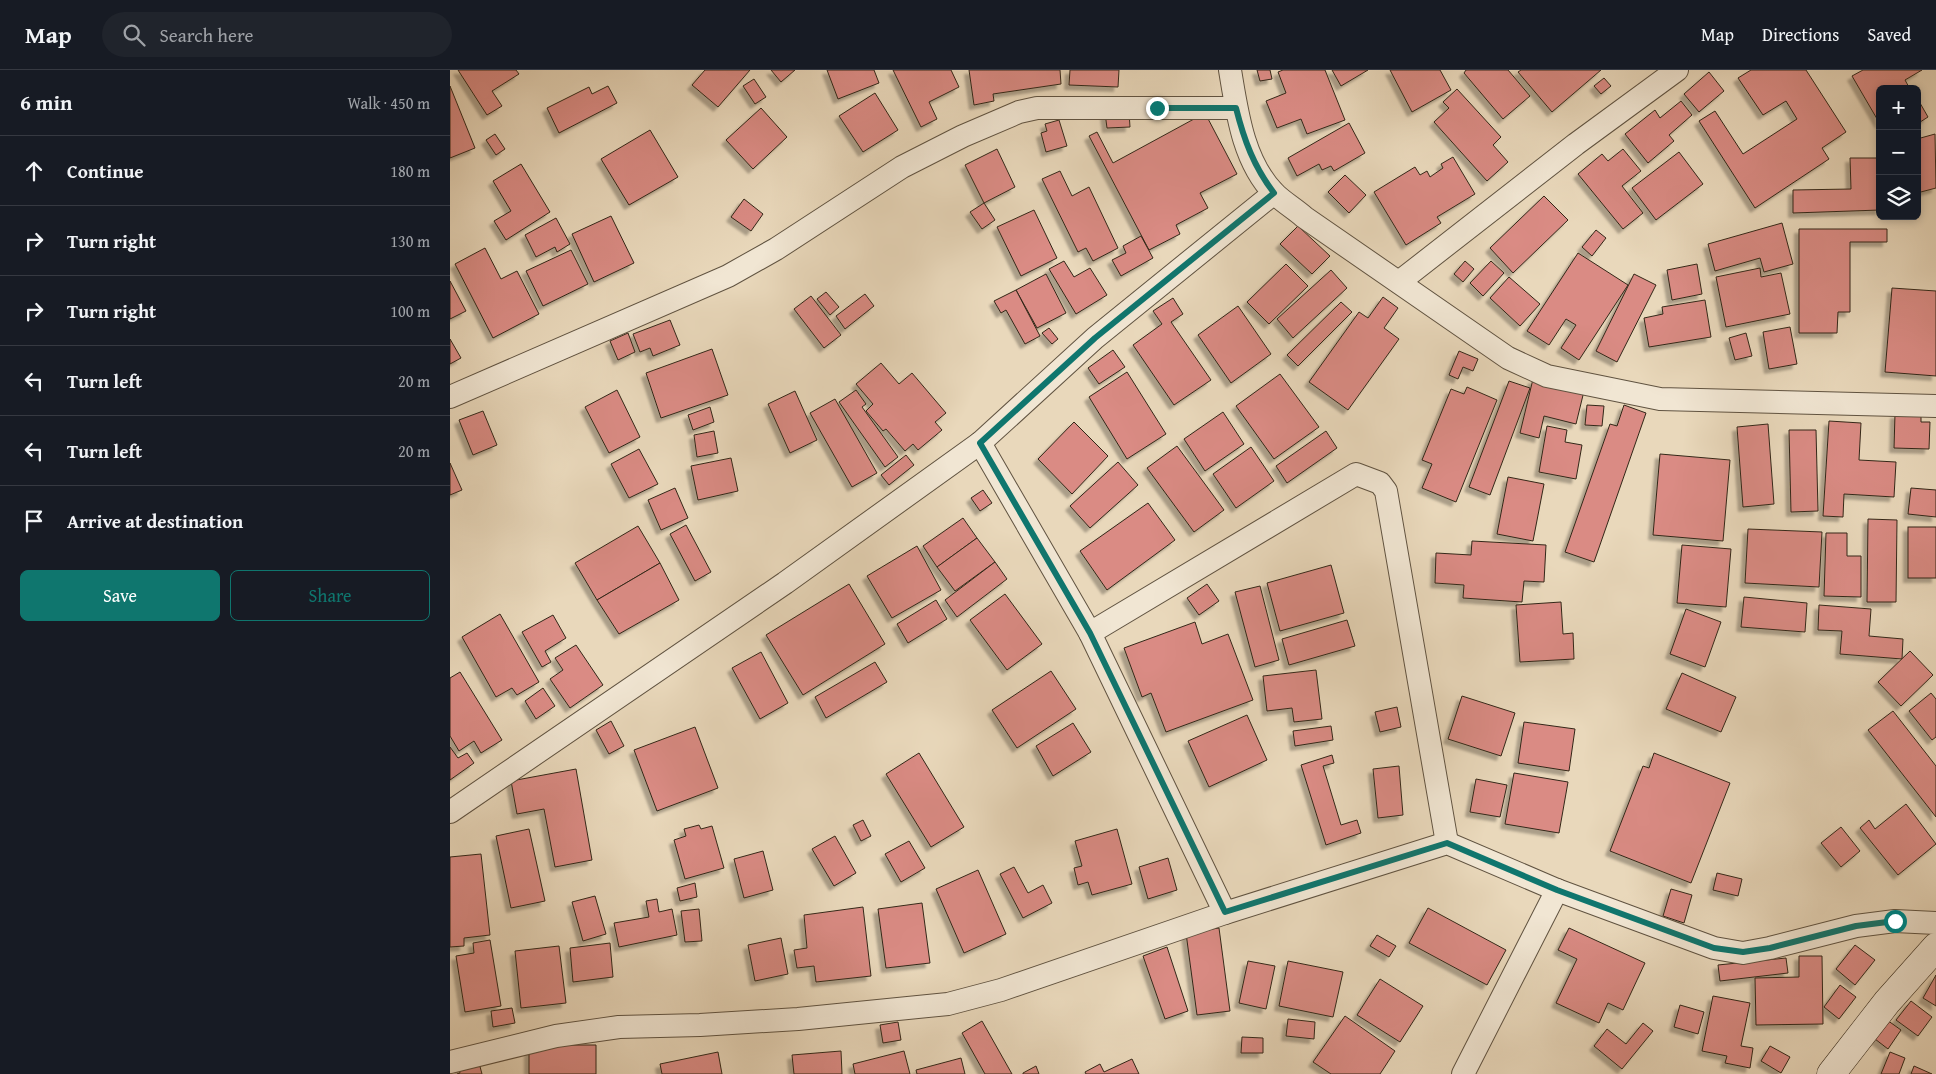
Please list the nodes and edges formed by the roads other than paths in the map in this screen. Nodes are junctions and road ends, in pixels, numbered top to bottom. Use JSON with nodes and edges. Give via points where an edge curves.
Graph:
{"nodes":[{"id":1,"x":1230,"y":70,"type":"edge"},
{"id":2,"x":1677,"y":70,"type":"edge"},
{"id":3,"x":1236,"y":108,"type":"junction"},
{"id":4,"x":1274,"y":193,"type":"junction"},
{"id":5,"x":1399,"y":282,"type":"junction"},
{"id":6,"x":450,"y":398,"type":"edge"},
{"id":7,"x":1936,"y":406,"type":"edge"},
{"id":8,"x":980,"y":443,"type":"junction"},
{"id":9,"x":1090,"y":633,"type":"junction"},
{"id":10,"x":450,"y":812,"type":"edge"},
{"id":11,"x":1447,"y":843,"type":"junction"},
{"id":12,"x":1557,"y":890,"type":"junction"},
{"id":13,"x":1225,"y":912,"type":"junction"},
{"id":14,"x":1936,"y":924,"type":"edge"},
{"id":15,"x":1936,"y":947,"type":"edge"},
{"id":16,"x":450,"y":1062,"type":"edge"},
{"id":17,"x":1463,"y":1074,"type":"edge"},
{"id":18,"x":1831,"y":1074,"type":"edge"}],
"edges":[{"from":1,"to":3,"type":"street"},
{"from":2,"to":5,"type":"street"},
{"from":3,"to":4,"type":"street","via":[[1250,154]]},
{"from":3,"to":6,"type":"street","via":[[1036,108],[1019,112],[902,167],[776,249],[728,276]]},
{"from":4,"to":5,"type":"street"},
{"from":4,"to":8,"type":"street","via":[[1095,338]]},
{"from":5,"to":7,"type":"street","via":[[1508,358],[1547,376],[1660,399]]},
{"from":8,"to":9,"type":"street"},
{"from":8,"to":10,"type":"street","via":[[785,583]]},
{"from":9,"to":11,"type":"street","via":[[1356,474],[1380,483],[1386,491]]},
{"from":9,"to":13,"type":"street"},
{"from":11,"to":12,"type":"street"},
{"from":11,"to":13,"type":"street"},
{"from":12,"to":14,"type":"street","via":[[1714,948],[1743,952],[1856,926],[1895,921]]},
{"from":12,"to":17,"type":"street"},
{"from":13,"to":16,"type":"street","via":[[1001,990],[948,1004],[798,1019],[619,1026],[556,1036]]},
{"from":15,"to":18,"type":"street","via":[[1887,1002]]}]}
